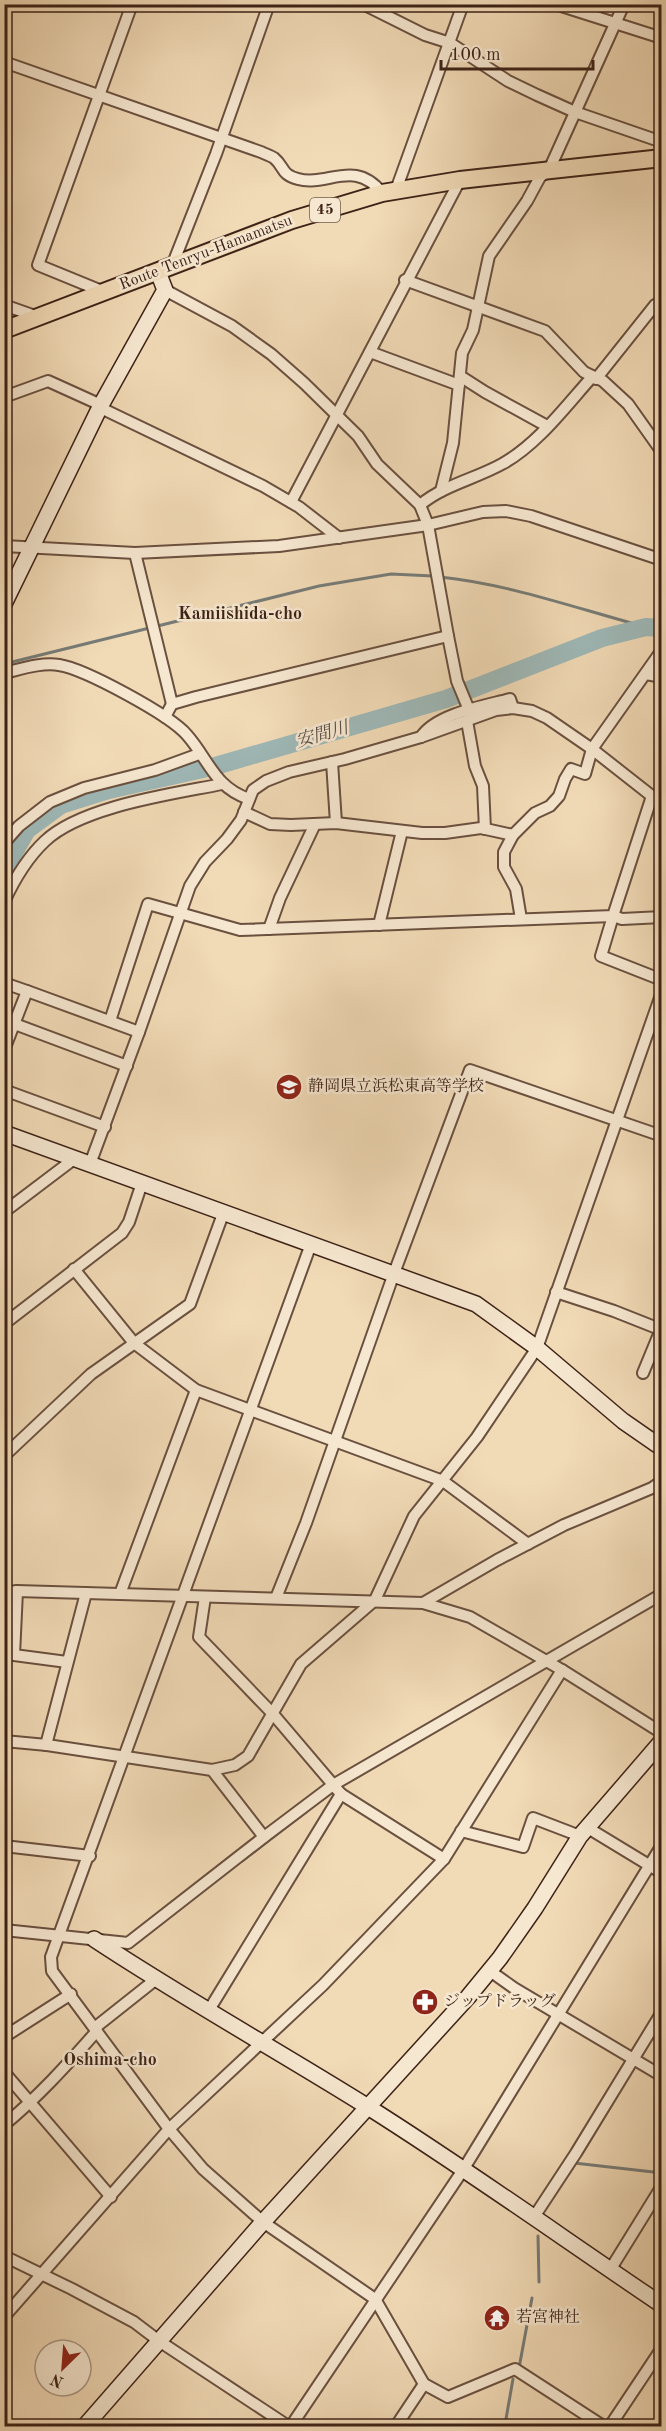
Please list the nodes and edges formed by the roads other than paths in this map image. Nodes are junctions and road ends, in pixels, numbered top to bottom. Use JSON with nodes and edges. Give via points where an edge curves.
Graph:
{"nodes":[{"id":1,"x":132,"y":4,"type":"edge"},
{"id":2,"x":268,"y":4,"type":"edge"},
{"id":3,"x":363,"y":4,"type":"edge"},
{"id":4,"x":463,"y":4,"type":"edge"},
{"id":5,"x":555,"y":4,"type":"edge"},
{"id":6,"x":624,"y":4,"type":"edge"},
{"id":7,"x":615,"y":24,"type":"junction"},
{"id":8,"x":662,"y":38,"type":"edge"},
{"id":9,"x":450,"y":43,"type":"junction"},
{"id":10,"x":4,"y":62,"type":"edge"},
{"id":11,"x":98,"y":95,"type":"junction"},
{"id":12,"x":574,"y":112,"type":"junction"},
{"id":13,"x":221,"y":138,"type":"junction"},
{"id":14,"x":662,"y":141,"type":"edge"},
{"id":15,"x":662,"y":158,"type":"edge"},
{"id":16,"x":549,"y":170,"type":"junction"},
{"id":17,"x":460,"y":180,"type":"junction"},
{"id":18,"x":389,"y":191,"type":"junction"},
{"id":19,"x":165,"y":269,"type":"junction"},
{"id":20,"x":405,"y":280,"type":"junction"},
{"id":21,"x":165,"y":290,"type":"junction"},
{"id":22,"x":104,"y":292,"type":"junction"},
{"id":23,"x":662,"y":301,"type":"edge"},
{"id":24,"x":4,"y":305,"type":"edge"},
{"id":25,"x":479,"y":307,"type":"junction"},
{"id":26,"x":39,"y":317,"type":"junction"},
{"id":27,"x":4,"y":330,"type":"edge"},
{"id":28,"x":370,"y":352,"type":"junction"},
{"id":29,"x":594,"y":378,"type":"junction"},
{"id":30,"x":460,"y":380,"type":"junction"},
{"id":31,"x":4,"y":397,"type":"edge"},
{"id":32,"x":101,"y":405,"type":"junction"},
{"id":33,"x":338,"y":415,"type":"junction"},
{"id":34,"x":547,"y":426,"type":"junction"},
{"id":35,"x":662,"y":452,"type":"edge"},
{"id":36,"x":441,"y":490,"type":"junction"},
{"id":37,"x":291,"y":502,"type":"junction"},
{"id":38,"x":420,"y":505,"type":"junction"},
{"id":39,"x":428,"y":525,"type":"junction"},
{"id":40,"x":339,"y":538,"type":"junction"},
{"id":41,"x":4,"y":546,"type":"edge"},
{"id":42,"x":32,"y":548,"type":"junction"},
{"id":43,"x":135,"y":553,"type":"junction"},
{"id":44,"x":662,"y":560,"type":"edge"},
{"id":45,"x":4,"y":604,"type":"edge"},
{"id":46,"x":448,"y":636,"type":"junction"},
{"id":47,"x":662,"y":650,"type":"edge"},
{"id":48,"x":4,"y":673,"type":"edge"},
{"id":49,"x":645,"y":674,"type":"junction"},
{"id":50,"x":662,"y":677,"type":"edge"},
{"id":51,"x":172,"y":704,"type":"junction"},
{"id":52,"x":468,"y":713,"type":"junction"},
{"id":53,"x":165,"y":717,"type":"junction"},
{"id":54,"x":592,"y":749,"type":"junction"},
{"id":55,"x":200,"y":754,"type":"junction"},
{"id":56,"x":332,"y":762,"type":"junction"},
{"id":57,"x":222,"y":784,"type":"junction"},
{"id":58,"x":652,"y":796,"type":"junction"},
{"id":59,"x":249,"y":799,"type":"junction"},
{"id":60,"x":662,"y":804,"type":"edge"},
{"id":61,"x":244,"y":812,"type":"junction"},
{"id":62,"x":336,"y":823,"type":"junction"},
{"id":63,"x":315,"y":824,"type":"junction"},
{"id":64,"x":485,"y":829,"type":"junction"},
{"id":65,"x":402,"y":831,"type":"junction"},
{"id":66,"x":513,"y":835,"type":"junction"},
{"id":67,"x":4,"y":843,"type":"edge"},
{"id":68,"x":4,"y":902,"type":"edge"},
{"id":69,"x":181,"y":915,"type":"junction"},
{"id":70,"x":613,"y":916,"type":"junction"},
{"id":71,"x":662,"y":917,"type":"edge"},
{"id":72,"x":521,"y":919,"type":"junction"},
{"id":73,"x":379,"y":925,"type":"junction"},
{"id":74,"x":269,"y":929,"type":"junction"},
{"id":75,"x":662,"y":980,"type":"edge"},
{"id":76,"x":4,"y":983,"type":"edge"},
{"id":77,"x":27,"y":991,"type":"junction"},
{"id":78,"x":662,"y":992,"type":"edge"},
{"id":79,"x":110,"y":1021,"type":"junction"},
{"id":80,"x":9,"y":1022,"type":"edge"},
{"id":81,"x":139,"y":1032,"type":"junction"},
{"id":82,"x":4,"y":1050,"type":"edge"},
{"id":83,"x":127,"y":1066,"type":"junction"},
{"id":84,"x":4,"y":1090,"type":"edge"},
{"id":85,"x":616,"y":1121,"type":"junction"},
{"id":86,"x":105,"y":1126,"type":"junction"},
{"id":87,"x":4,"y":1133,"type":"edge"},
{"id":88,"x":662,"y":1136,"type":"edge"},
{"id":89,"x":74,"y":1159,"type":"junction"},
{"id":90,"x":90,"y":1164,"type":"junction"},
{"id":91,"x":141,"y":1184,"type":"junction"},
{"id":92,"x":4,"y":1212,"type":"edge"},
{"id":93,"x":224,"y":1214,"type":"junction"},
{"id":94,"x":310,"y":1244,"type":"junction"},
{"id":95,"x":74,"y":1269,"type":"junction"},
{"id":96,"x":393,"y":1276,"type":"junction"},
{"id":97,"x":556,"y":1292,"type":"junction"},
{"id":98,"x":4,"y":1324,"type":"edge"},
{"id":99,"x":661,"y":1329,"type":"edge"},
{"id":100,"x":134,"y":1343,"type":"junction"},
{"id":101,"x":537,"y":1348,"type":"junction"},
{"id":102,"x":643,"y":1373,"type":"dead end"},
{"id":103,"x":196,"y":1390,"type":"junction"},
{"id":104,"x":251,"y":1409,"type":"junction"},
{"id":105,"x":334,"y":1440,"type":"junction"},
{"id":106,"x":662,"y":1448,"type":"edge"},
{"id":107,"x":4,"y":1456,"type":"edge"},
{"id":108,"x":662,"y":1480,"type":"edge"},
{"id":109,"x":443,"y":1481,"type":"junction"},
{"id":110,"x":528,"y":1544,"type":"junction"},
{"id":111,"x":17,"y":1591,"type":"junction"},
{"id":112,"x":4,"y":1593,"type":"edge"},
{"id":113,"x":86,"y":1593,"type":"junction"},
{"id":114,"x":120,"y":1594,"type":"junction"},
{"id":115,"x":662,"y":1594,"type":"edge"},
{"id":116,"x":182,"y":1595,"type":"junction"},
{"id":117,"x":205,"y":1597,"type":"junction"},
{"id":118,"x":276,"y":1598,"type":"junction"},
{"id":119,"x":375,"y":1600,"type":"junction"},
{"id":120,"x":423,"y":1603,"type":"junction"},
{"id":121,"x":546,"y":1661,"type":"junction"},
{"id":122,"x":67,"y":1662,"type":"junction"},
{"id":123,"x":562,"y":1670,"type":"junction"},
{"id":124,"x":273,"y":1714,"type":"junction"},
{"id":125,"x":662,"y":1733,"type":"edge"},
{"id":126,"x":4,"y":1741,"type":"edge"},
{"id":127,"x":662,"y":1741,"type":"edge"},
{"id":128,"x":46,"y":1745,"type":"junction"},
{"id":129,"x":125,"y":1756,"type":"junction"},
{"id":130,"x":212,"y":1770,"type":"junction"},
{"id":131,"x":333,"y":1785,"type":"junction"},
{"id":132,"x":341,"y":1794,"type":"junction"},
{"id":133,"x":462,"y":1831,"type":"junction"},
{"id":134,"x":584,"y":1832,"type":"junction"},
{"id":135,"x":264,"y":1838,"type":"junction"},
{"id":136,"x":662,"y":1845,"type":"edge"},
{"id":137,"x":4,"y":1846,"type":"edge"},
{"id":138,"x":90,"y":1856,"type":"junction"},
{"id":139,"x":444,"y":1859,"type":"junction"},
{"id":140,"x":649,"y":1866,"type":"junction"},
{"id":141,"x":662,"y":1873,"type":"edge"},
{"id":142,"x":4,"y":1930,"type":"edge"},
{"id":143,"x":59,"y":1935,"type":"junction"},
{"id":144,"x":94,"y":1939,"type":"junction"},
{"id":145,"x":490,"y":1971,"type":"junction"},
{"id":146,"x":155,"y":1980,"type":"junction"},
{"id":147,"x":71,"y":1994,"type":"junction"},
{"id":148,"x":209,"y":2010,"type":"junction"},
{"id":149,"x":558,"y":2012,"type":"junction"},
{"id":150,"x":662,"y":2012,"type":"edge"},
{"id":151,"x":96,"y":2032,"type":"junction"},
{"id":152,"x":4,"y":2037,"type":"edge"},
{"id":153,"x":261,"y":2044,"type":"junction"},
{"id":154,"x":633,"y":2058,"type":"junction"},
{"id":155,"x":4,"y":2072,"type":"edge"},
{"id":156,"x":662,"y":2076,"type":"edge"},
{"id":157,"x":30,"y":2104,"type":"junction"},
{"id":158,"x":368,"y":2107,"type":"junction"},
{"id":159,"x":4,"y":2125,"type":"edge"},
{"id":160,"x":169,"y":2129,"type":"junction"},
{"id":161,"x":463,"y":2170,"type":"junction"},
{"id":162,"x":662,"y":2186,"type":"edge"},
{"id":163,"x":111,"y":2197,"type":"junction"},
{"id":164,"x":534,"y":2217,"type":"junction"},
{"id":165,"x":263,"y":2222,"type":"junction"},
{"id":166,"x":4,"y":2256,"type":"edge"},
{"id":167,"x":610,"y":2270,"type":"junction"},
{"id":168,"x":44,"y":2275,"type":"junction"},
{"id":169,"x":375,"y":2299,"type":"junction"},
{"id":170,"x":662,"y":2305,"type":"edge"},
{"id":171,"x":4,"y":2317,"type":"edge"},
{"id":172,"x":159,"y":2341,"type":"junction"},
{"id":173,"x":662,"y":2348,"type":"edge"},
{"id":174,"x":424,"y":2384,"type":"junction"},
{"id":175,"x":85,"y":2427,"type":"edge"},
{"id":176,"x":289,"y":2427,"type":"edge"},
{"id":177,"x":396,"y":2427,"type":"edge"},
{"id":178,"x":603,"y":2427,"type":"edge"},
{"id":179,"x":610,"y":2427,"type":"edge"}],
"edges":[{"from":1,"to":11,"type":"street"},
{"from":2,"to":13,"type":"street"},
{"from":3,"to":9,"type":"street"},
{"from":4,"to":9,"type":"street"},
{"from":5,"to":7,"type":"street"},
{"from":6,"to":7,"type":"street"},
{"from":7,"to":8,"type":"street"},
{"from":7,"to":12,"type":"street"},
{"from":9,"to":12,"type":"street","via":[[508,81]]},
{"from":9,"to":18,"type":"street"},
{"from":10,"to":11,"type":"street"},
{"from":11,"to":13,"type":"street"},
{"from":11,"to":22,"type":"street","via":[[38,265]]},
{"from":12,"to":14,"type":"street"},
{"from":12,"to":16,"type":"street"},
{"from":13,"to":18,"type":"street","via":[[275,159],[281,170],[297,179],[356,176]]},
{"from":13,"to":19,"type":"street"},
{"from":15,"to":16,"type":"main road","name":"Route Tenryu-Hamamatsu","number":"45"},
{"from":16,"to":17,"type":"main road","name":"Route Tenryu-Hamamatsu","number":"45"},
{"from":16,"to":25,"type":"street","via":[[540,177],[489,256]]},
{"from":17,"to":18,"type":"main road","name":"Route Tenryu-Hamamatsu","number":"45"},
{"from":17,"to":20,"type":"street"},
{"from":18,"to":19,"type":"main road","name":"Route Tenryu-Hamamatsu","number":"45","via":[[292,220]]},
{"from":19,"to":21,"type":"street"},
{"from":19,"to":22,"type":"main road","name":"Route Tenryu-Hamamatsu","number":"45"},
{"from":20,"to":25,"type":"street"},
{"from":20,"to":28,"type":"street"},
{"from":21,"to":32,"type":"street"},
{"from":21,"to":33,"type":"street","via":[[232,326],[271,354]]},
{"from":22,"to":26,"type":"main road","name":"Route Tenryu-Hamamatsu","number":"45"},
{"from":23,"to":29,"type":"street"},
{"from":24,"to":26,"type":"street"},
{"from":25,"to":29,"type":"street","via":[[545,331]]},
{"from":25,"to":30,"type":"street","via":[[462,353]]},
{"from":26,"to":27,"type":"main road","name":"Route Tenryu-Hamamatsu","number":"45"},
{"from":28,"to":30,"type":"street"},
{"from":28,"to":33,"type":"street"},
{"from":29,"to":34,"type":"street"},
{"from":29,"to":35,"type":"street","via":[[603,381],[628,404]]},
{"from":30,"to":34,"type":"street"},
{"from":30,"to":36,"type":"street","via":[[453,443]]},
{"from":31,"to":32,"type":"street","via":[[48,381]]},
{"from":32,"to":37,"type":"street"},
{"from":32,"to":42,"type":"street"},
{"from":33,"to":37,"type":"street"},
{"from":33,"to":38,"type":"street","via":[[377,464]]},
{"from":34,"to":36,"type":"street","via":[[504,463]]},
{"from":36,"to":38,"type":"street"},
{"from":37,"to":40,"type":"street"},
{"from":38,"to":39,"type":"street"},
{"from":39,"to":40,"type":"street"},
{"from":39,"to":44,"type":"street","via":[[483,512],[506,511]]},
{"from":39,"to":46,"type":"street"},
{"from":40,"to":43,"type":"street","via":[[279,546]]},
{"from":41,"to":42,"type":"street"},
{"from":42,"to":43,"type":"street"},
{"from":42,"to":45,"type":"street"},
{"from":43,"to":51,"type":"street"},
{"from":46,"to":51,"type":"street"},
{"from":46,"to":52,"type":"street"},
{"from":47,"to":49,"type":"street"},
{"from":48,"to":53,"type":"street","via":[[58,664]]},
{"from":49,"to":50,"type":"street"},
{"from":49,"to":54,"type":"street"},
{"from":51,"to":53,"type":"street"},
{"from":52,"to":54,"type":"street","via":[[513,708],[532,711]]},
{"from":52,"to":56,"type":"street","via":[[421,737]]},
{"from":52,"to":64,"type":"street","via":[[475,766],[483,786]]},
{"from":53,"to":55,"type":"street","via":[[187,735]]},
{"from":54,"to":58,"type":"street"},
{"from":54,"to":66,"type":"street","via":[[585,774],[571,769],[555,801],[535,813]]},
{"from":55,"to":57,"type":"street"},
{"from":55,"to":67,"type":"street","via":[[84,788],[51,802]]},
{"from":56,"to":59,"type":"street","via":[[266,781],[253,790]]},
{"from":56,"to":62,"type":"street"},
{"from":57,"to":59,"type":"street","via":[[233,794]]},
{"from":57,"to":68,"type":"street","via":[[100,812],[67,826],[46,840],[25,864]]},
{"from":58,"to":60,"type":"street"},
{"from":58,"to":70,"type":"street"},
{"from":59,"to":61,"type":"street"},
{"from":61,"to":63,"type":"street","via":[[270,824]]},
{"from":61,"to":69,"type":"street","via":[[190,886]]},
{"from":62,"to":63,"type":"street"},
{"from":62,"to":65,"type":"street"},
{"from":63,"to":74,"type":"street"},
{"from":64,"to":65,"type":"street","via":[[445,833]]},
{"from":64,"to":66,"type":"street"},
{"from":65,"to":73,"type":"street"},
{"from":66,"to":72,"type":"street","via":[[504,852],[504,867],[516,889]]},
{"from":69,"to":74,"type":"street","via":[[240,930]]},
{"from":69,"to":79,"type":"street","via":[[148,904]]},
{"from":69,"to":81,"type":"street"},
{"from":70,"to":71,"type":"street","via":[[622,920]]},
{"from":70,"to":72,"type":"street"},
{"from":70,"to":75,"type":"street","via":[[601,956]]},
{"from":72,"to":73,"type":"street"},
{"from":73,"to":74,"type":"street"},
{"from":76,"to":77,"type":"street"},
{"from":77,"to":79,"type":"street"},
{"from":77,"to":80,"type":"street"},
{"from":78,"to":85,"type":"street"},
{"from":79,"to":81,"type":"street"},
{"from":80,"to":82,"type":"street"},
{"from":80,"to":83,"type":"street"},
{"from":81,"to":83,"type":"street"},
{"from":83,"to":86,"type":"street"},
{"from":84,"to":86,"type":"street"},
{"from":85,"to":88,"type":"street"},
{"from":85,"to":96,"type":"street","via":[[470,1070]]},
{"from":85,"to":97,"type":"street"},
{"from":86,"to":90,"type":"street"},
{"from":87,"to":89,"type":"street"},
{"from":89,"to":90,"type":"street"},
{"from":89,"to":92,"type":"street"},
{"from":90,"to":91,"type":"street"},
{"from":91,"to":93,"type":"street"},
{"from":91,"to":95,"type":"street","via":[[122,1233]]},
{"from":93,"to":94,"type":"street"},
{"from":93,"to":100,"type":"street","via":[[190,1304]]},
{"from":94,"to":96,"type":"street"},
{"from":94,"to":104,"type":"street"},
{"from":95,"to":98,"type":"street"},
{"from":95,"to":100,"type":"street"},
{"from":96,"to":101,"type":"street","via":[[476,1304]]},
{"from":96,"to":105,"type":"street"},
{"from":97,"to":99,"type":"street"},
{"from":97,"to":101,"type":"street"},
{"from":99,"to":102,"type":"street"},
{"from":100,"to":103,"type":"street"},
{"from":100,"to":107,"type":"street","via":[[91,1374]]},
{"from":101,"to":106,"type":"street","via":[[623,1421]]},
{"from":101,"to":109,"type":"street"},
{"from":103,"to":104,"type":"street"},
{"from":103,"to":114,"type":"street"},
{"from":104,"to":105,"type":"street"},
{"from":104,"to":116,"type":"street"},
{"from":105,"to":109,"type":"street"},
{"from":105,"to":118,"type":"street"},
{"from":108,"to":110,"type":"street"},
{"from":109,"to":110,"type":"street"},
{"from":109,"to":119,"type":"street","via":[[414,1516]]},
{"from":110,"to":120,"type":"street"},
{"from":111,"to":112,"type":"street"},
{"from":111,"to":113,"type":"street"},
{"from":111,"to":122,"type":"street","via":[[14,1655]]},
{"from":113,"to":114,"type":"street"},
{"from":113,"to":122,"type":"street"},
{"from":114,"to":116,"type":"street"},
{"from":115,"to":121,"type":"street"},
{"from":116,"to":117,"type":"street"},
{"from":116,"to":129,"type":"street"},
{"from":117,"to":118,"type":"street"},
{"from":117,"to":124,"type":"street","via":[[199,1637]]},
{"from":118,"to":119,"type":"street"},
{"from":119,"to":120,"type":"street"},
{"from":119,"to":124,"type":"street","via":[[301,1664]]},
{"from":120,"to":121,"type":"street","via":[[470,1617]]},
{"from":121,"to":123,"type":"street"},
{"from":121,"to":131,"type":"street"},
{"from":122,"to":128,"type":"street"},
{"from":123,"to":125,"type":"street"},
{"from":123,"to":133,"type":"street"},
{"from":124,"to":130,"type":"street","via":[[248,1756],[235,1765]]},
{"from":124,"to":131,"type":"street"},
{"from":126,"to":128,"type":"street"},
{"from":127,"to":134,"type":"street"},
{"from":128,"to":129,"type":"street"},
{"from":129,"to":130,"type":"street"},
{"from":129,"to":138,"type":"street"},
{"from":130,"to":135,"type":"street"},
{"from":131,"to":132,"type":"street"},
{"from":131,"to":135,"type":"street"},
{"from":132,"to":139,"type":"street"},
{"from":132,"to":148,"type":"street"},
{"from":133,"to":134,"type":"street","via":[[524,1847],[533,1818]]},
{"from":133,"to":139,"type":"street"},
{"from":134,"to":140,"type":"street"},
{"from":134,"to":145,"type":"street"},
{"from":135,"to":144,"type":"street","via":[[128,1943]]},
{"from":136,"to":140,"type":"street"},
{"from":137,"to":138,"type":"street"},
{"from":138,"to":143,"type":"street"},
{"from":139,"to":153,"type":"street"},
{"from":140,"to":141,"type":"street"},
{"from":140,"to":149,"type":"street"},
{"from":142,"to":143,"type":"street"},
{"from":143,"to":144,"type":"street"},
{"from":143,"to":147,"type":"street","via":[[51,1958],[52,1971]]},
{"from":144,"to":146,"type":"street"},
{"from":145,"to":149,"type":"street"},
{"from":145,"to":158,"type":"street"},
{"from":146,"to":148,"type":"street"},
{"from":146,"to":151,"type":"street","via":[[97,2026]]},
{"from":147,"to":151,"type":"street"},
{"from":147,"to":152,"type":"street"},
{"from":148,"to":153,"type":"street"},
{"from":149,"to":154,"type":"street"},
{"from":149,"to":161,"type":"street"},
{"from":150,"to":154,"type":"street"},
{"from":151,"to":157,"type":"street"},
{"from":151,"to":160,"type":"street"},
{"from":153,"to":158,"type":"street"},
{"from":153,"to":160,"type":"street"},
{"from":154,"to":156,"type":"street"},
{"from":154,"to":164,"type":"street"},
{"from":155,"to":157,"type":"street"},
{"from":157,"to":159,"type":"street"},
{"from":157,"to":163,"type":"street"},
{"from":158,"to":161,"type":"street"},
{"from":158,"to":165,"type":"street"},
{"from":160,"to":163,"type":"street"},
{"from":160,"to":165,"type":"street","via":[[203,2169]]},
{"from":161,"to":164,"type":"street"},
{"from":161,"to":169,"type":"street"},
{"from":162,"to":167,"type":"street"},
{"from":163,"to":168,"type":"street"},
{"from":164,"to":167,"type":"street"},
{"from":165,"to":169,"type":"street"},
{"from":165,"to":172,"type":"street"},
{"from":166,"to":168,"type":"street"},
{"from":167,"to":170,"type":"street"},
{"from":168,"to":171,"type":"street"},
{"from":168,"to":172,"type":"street","via":[[134,2322]]},
{"from":169,"to":174,"type":"street"},
{"from":169,"to":176,"type":"street"},
{"from":172,"to":175,"type":"street"},
{"from":172,"to":176,"type":"street"},
{"from":173,"to":179,"type":"street"},
{"from":174,"to":177,"type":"street"},
{"from":174,"to":178,"type":"street","via":[[448,2397],[515,2369]]}]}
